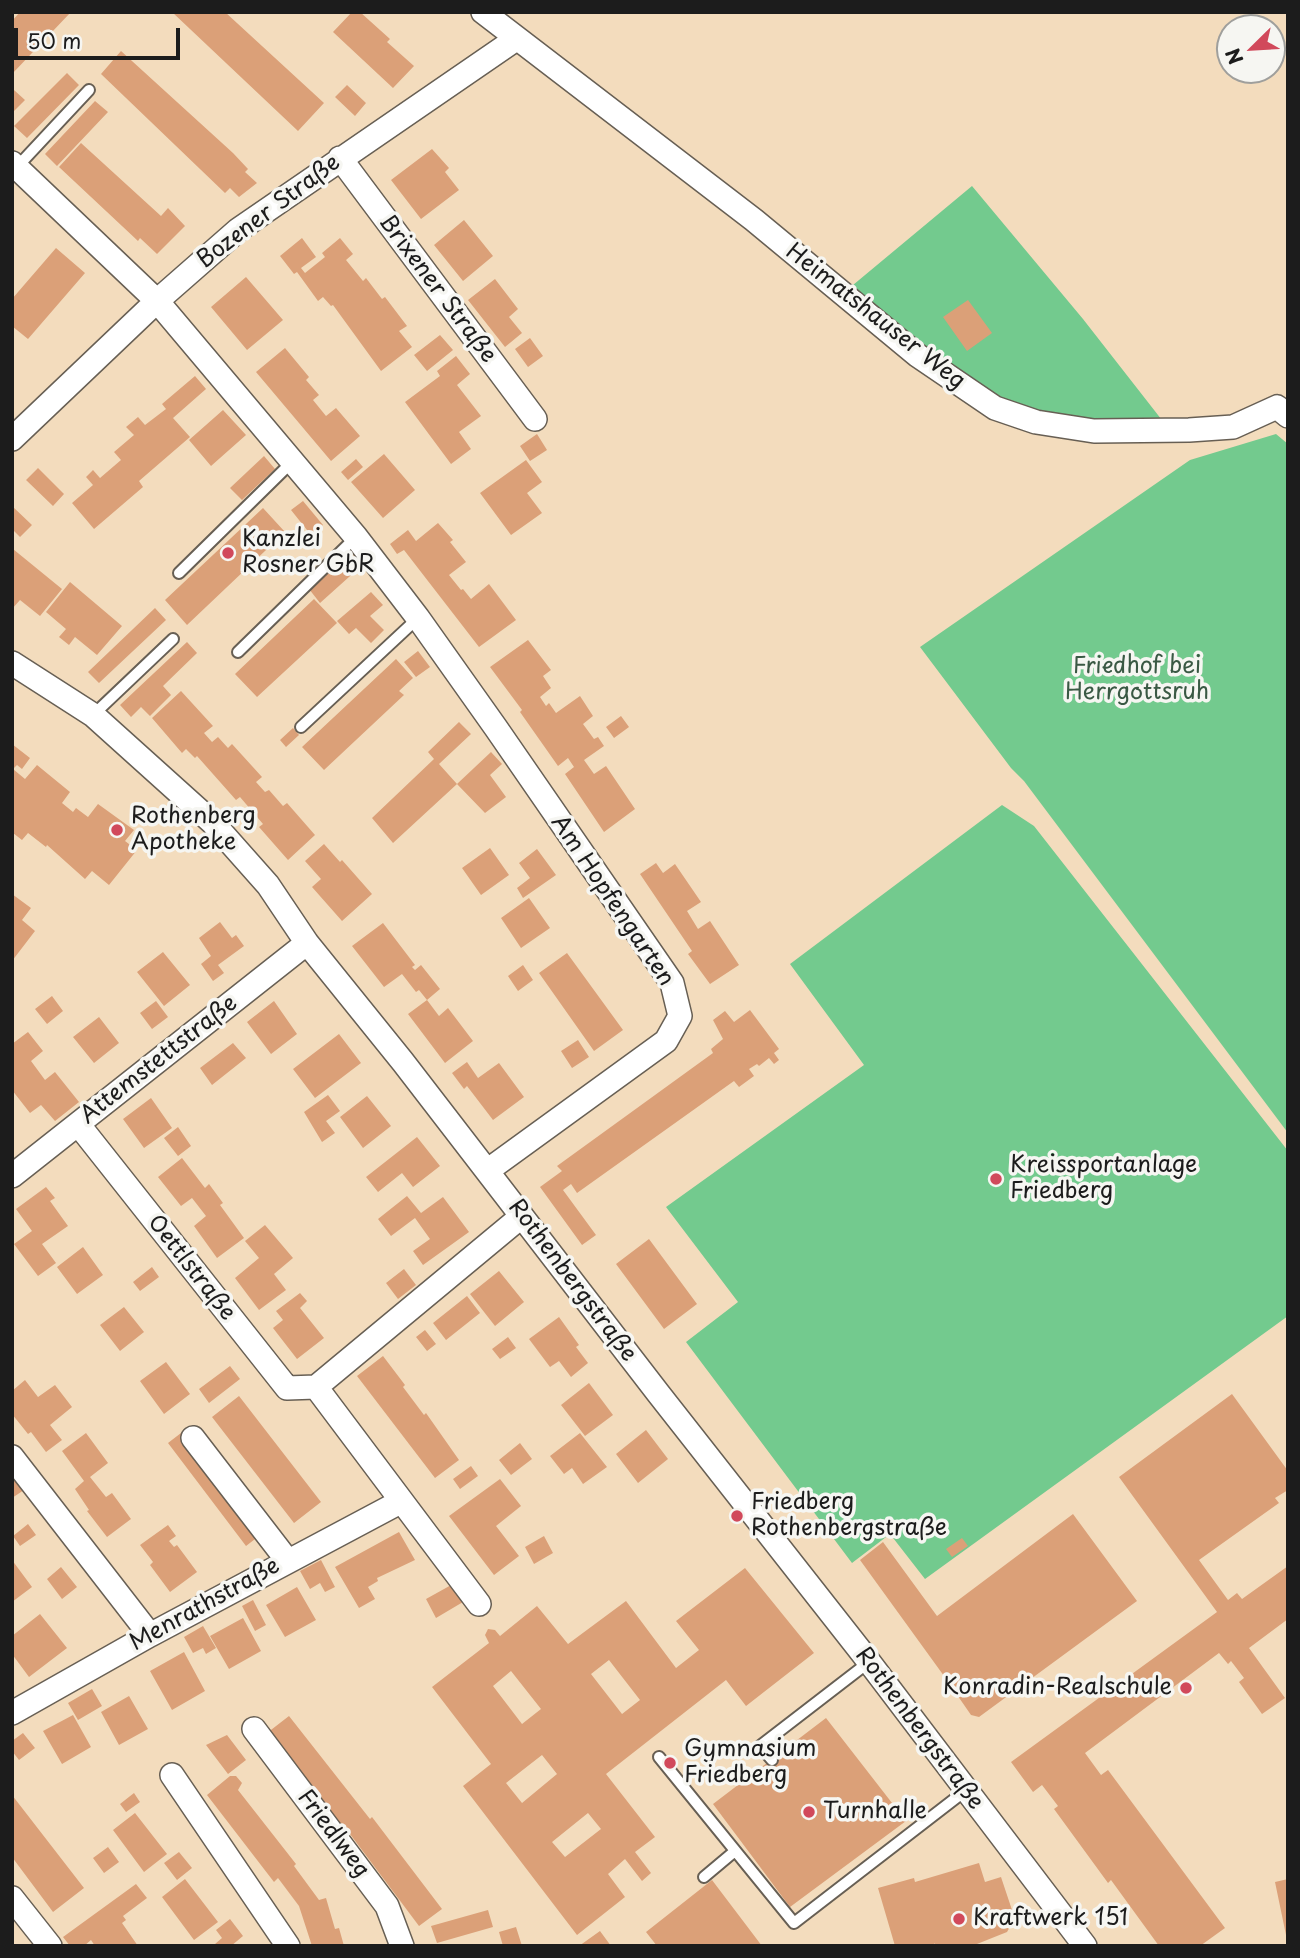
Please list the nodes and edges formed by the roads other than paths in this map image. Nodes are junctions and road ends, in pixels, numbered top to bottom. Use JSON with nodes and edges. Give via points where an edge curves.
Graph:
{"nodes":[{"id":1,"x":484,"y":12,"type":"edge"},
{"id":2,"x":516,"y":39,"type":"junction"},
{"id":3,"x":89,"y":90,"type":"dead end"},
{"id":4,"x":340,"y":158,"type":"junction"},
{"id":5,"x":15,"y":165,"type":"edge"},
{"id":6,"x":157,"y":301,"type":"junction"},
{"id":7,"x":1288,"y":416,"type":"edge"},
{"id":8,"x":535,"y":419,"type":"dead end"},
{"id":9,"x":12,"y":439,"type":"edge"},
{"id":10,"x":292,"y":462,"type":"junction"},
{"id":11,"x":356,"y":537,"type":"junction"},
{"id":12,"x":179,"y":573,"type":"dead end"},
{"id":13,"x":418,"y":618,"type":"junction"},
{"id":14,"x":173,"y":639,"type":"dead end"},
{"id":15,"x":238,"y":652,"type":"dead end"},
{"id":16,"x":12,"y":663,"type":"edge"},
{"id":17,"x":93,"y":715,"type":"junction"},
{"id":18,"x":301,"y":727,"type":"dead end"},
{"id":19,"x":307,"y":943,"type":"junction"},
{"id":20,"x":78,"y":1124,"type":"junction"},
{"id":21,"x":487,"y":1171,"type":"junction"},
{"id":22,"x":12,"y":1176,"type":"edge"},
{"id":23,"x":522,"y":1216,"type":"junction"},
{"id":24,"x":316,"y":1387,"type":"junction"},
{"id":25,"x":193,"y":1438,"type":"dead end"},
{"id":26,"x":12,"y":1457,"type":"edge"},
{"id":27,"x":400,"y":1502,"type":"junction"},
{"id":28,"x":288,"y":1560,"type":"junction"},
{"id":29,"x":479,"y":1604,"type":"dead end"},
{"id":30,"x":150,"y":1635,"type":"junction"},
{"id":31,"x":869,"y":1662,"type":"junction"},
{"id":32,"x":12,"y":1713,"type":"edge"},
{"id":33,"x":254,"y":1729,"type":"dead end"},
{"id":34,"x":659,"y":1758,"type":"dead end"},
{"id":35,"x":772,"y":1760,"type":"dead end"},
{"id":36,"x":172,"y":1775,"type":"dead end"},
{"id":37,"x":965,"y":1791,"type":"junction"},
{"id":38,"x":735,"y":1851,"type":"junction"},
{"id":39,"x":704,"y":1877,"type":"dead end"},
{"id":40,"x":12,"y":1898,"type":"edge"},
{"id":41,"x":50,"y":1946,"type":"edge"},
{"id":42,"x":288,"y":1946,"type":"edge"},
{"id":43,"x":402,"y":1946,"type":"edge"},
{"id":44,"x":1085,"y":1946,"type":"edge"}],
"edges":[{"from":1,"to":2,"type":"street"},
{"from":2,"to":4,"type":"street","name":"Bozener Straße"},
{"from":2,"to":7,"type":"street","name":"Heimatshauser Weg","via":[[754,220],[917,355],[995,408],[1036,422],[1094,431],[1233,427],[1277,407]]},
{"from":3,"to":5,"type":"lane"},
{"from":4,"to":6,"type":"street","name":"Bozener Straße","via":[[238,230]]},
{"from":4,"to":8,"type":"street","name":"Brixener Straße"},
{"from":5,"to":6,"type":"street","name":"Am Hopfengarten"},
{"from":6,"to":9,"type":"street","name":"Bozener Straße"},
{"from":6,"to":10,"type":"street","name":"Am Hopfengarten"},
{"from":10,"to":11,"type":"street","name":"Am Hopfengarten"},
{"from":10,"to":12,"type":"lane"},
{"from":11,"to":13,"type":"street","name":"Am Hopfengarten"},
{"from":11,"to":15,"type":"lane"},
{"from":13,"to":18,"type":"lane"},
{"from":13,"to":21,"type":"street","name":"Am Hopfengarten","via":[[671,984],[680,1016],[666,1041]]},
{"from":14,"to":17,"type":"lane"},
{"from":16,"to":17,"type":"street","name":"Rothenbergstraße"},
{"from":17,"to":19,"type":"street","name":"Rothenbergstraße","via":[[213,823],[268,885]]},
{"from":19,"to":20,"type":"street","name":"Attemstettstraße"},
{"from":19,"to":21,"type":"street","name":"Rothenbergstraße"},
{"from":20,"to":22,"type":"street","name":"Attemstettstraße"},
{"from":20,"to":24,"type":"street","name":"Oettlstraße","via":[[287,1388]]},
{"from":21,"to":23,"type":"street","name":"Rothenbergstraße"},
{"from":23,"to":24,"type":"street"},
{"from":23,"to":31,"type":"street","name":"Rothenbergstraße"},
{"from":24,"to":27,"type":"street"},
{"from":25,"to":28,"type":"street"},
{"from":26,"to":30,"type":"street"},
{"from":27,"to":28,"type":"street","name":"Menrathstraße"},
{"from":27,"to":29,"type":"street"},
{"from":28,"to":30,"type":"street","name":"Menrathstraße"},
{"from":30,"to":32,"type":"street","name":"Menrathstraße"},
{"from":31,"to":35,"type":"lane","via":[[760,1746]]},
{"from":31,"to":37,"type":"street","name":"Rothenbergstraße"},
{"from":33,"to":43,"type":"street","name":"Friedlweg","via":[[387,1906]]},
{"from":34,"to":38,"type":"lane"},
{"from":36,"to":42,"type":"street"},
{"from":37,"to":38,"type":"lane","via":[[794,1923]]},
{"from":37,"to":44,"type":"street","name":"Rothenbergstraße"},
{"from":38,"to":39,"type":"lane"},
{"from":40,"to":41,"type":"street"}]}
